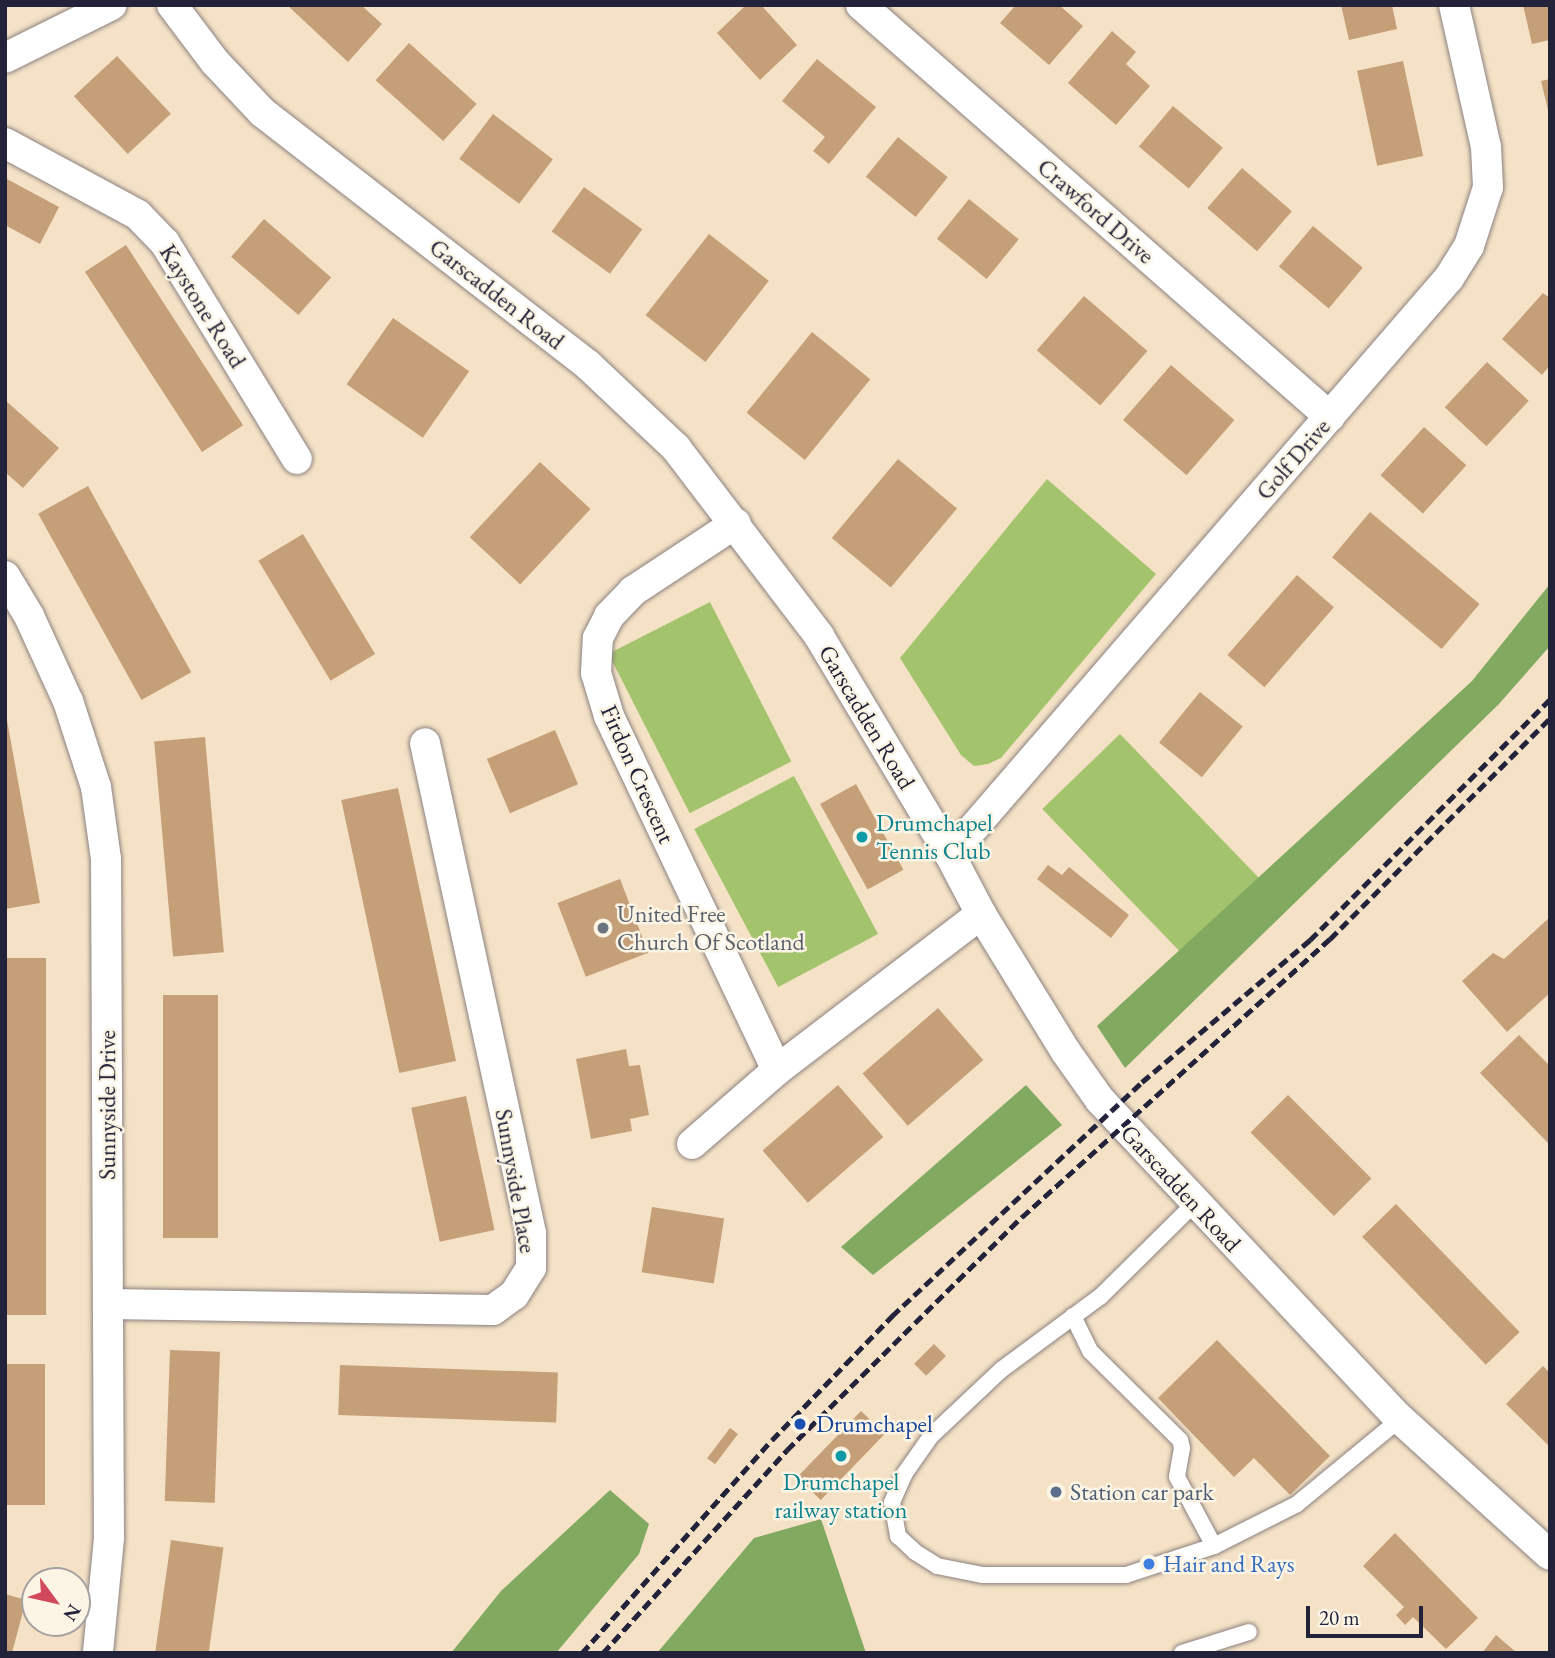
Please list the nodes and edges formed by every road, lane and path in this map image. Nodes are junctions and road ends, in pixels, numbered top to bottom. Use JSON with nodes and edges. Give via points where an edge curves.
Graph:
{"nodes":[{"id":1,"x":112,"y":5,"type":"edge"},
{"id":2,"x":172,"y":5,"type":"edge"},
{"id":3,"x":862,"y":5,"type":"edge"},
{"id":4,"x":1454,"y":5,"type":"edge"},
{"id":5,"x":5,"y":58,"type":"edge"},
{"id":6,"x":5,"y":143,"type":"edge"},
{"id":7,"x":1330,"y":416,"type":"junction"},
{"id":8,"x":297,"y":459,"type":"dead end"},
{"id":9,"x":736,"y":523,"type":"junction"},
{"id":10,"x":5,"y":576,"type":"edge"},
{"id":11,"x":425,"y":743,"type":"dead end"},
{"id":12,"x":950,"y":855,"type":"junction"},
{"id":13,"x":981,"y":914,"type":"junction"},
{"id":14,"x":777,"y":1070,"type":"junction"},
{"id":15,"x":692,"y":1144,"type":"dead end"},
{"id":16,"x":1194,"y":1204,"type":"junction"},
{"id":17,"x":108,"y":1304,"type":"junction"},
{"id":18,"x":1073,"y":1317,"type":"junction"},
{"id":19,"x":1400,"y":1419,"type":"junction"},
{"id":20,"x":1214,"y":1546,"type":"junction"},
{"id":21,"x":1550,"y":1555,"type":"edge"},
{"id":22,"x":1249,"y":1632,"type":"dead end"},
{"id":23,"x":99,"y":1653,"type":"edge"},
{"id":24,"x":1182,"y":1653,"type":"edge"}],
"edges":[{"from":1,"to":5,"type":"street"},
{"from":2,"to":9,"type":"street","name":"Garscadden Road","via":[[215,62],[262,112],[589,365],[676,449]]},
{"from":3,"to":7,"type":"street","name":"Crawford Drive"},
{"from":4,"to":7,"type":"street","name":"Golf Drive","via":[[1486,147],[1488,187],[1479,223],[1449,278]]},
{"from":6,"to":8,"type":"street","name":"Kaystone Road","via":[[138,215],[165,243]]},
{"from":7,"to":12,"type":"street","name":"Golf Drive"},
{"from":9,"to":12,"type":"street","name":"Garscadden Road","via":[[819,636]]},
{"from":9,"to":14,"type":"street","name":"Firdon Crescent","via":[[633,591],[609,616],[598,638],[596,673],[609,716]]},
{"from":10,"to":17,"type":"street","name":"Sunnyside Drive","via":[[68,701],[96,786],[103,835]]},
{"from":11,"to":17,"type":"street","name":"Sunnyside Place","via":[[531,1233],[531,1268],[514,1295],[493,1310]]},
{"from":12,"to":13,"type":"street","name":"Garscadden Road"},
{"from":13,"to":14,"type":"street"},
{"from":13,"to":16,"type":"street","name":"Garscadden Road","via":[[1100,1100]]},
{"from":14,"to":15,"type":"street"},
{"from":16,"to":18,"type":"lane","via":[[1101,1296]]},
{"from":16,"to":19,"type":"street","name":"Garscadden Road"},
{"from":17,"to":23,"type":"street","name":"Sunnyside Drive","via":[[109,1538]]},
{"from":18,"to":20,"type":"lane","via":[[1090,1351],[1180,1440],[1177,1477]]},
{"from":18,"to":20,"type":"lane","via":[[1001,1370],[931,1436],[905,1473],[892,1502],[898,1536],[937,1566],[983,1575],[1126,1575]]},
{"from":19,"to":20,"type":"lane","via":[[1297,1504]]},
{"from":19,"to":21,"type":"street","name":"Garscadden Road"},
{"from":22,"to":24,"type":"lane"}]}
